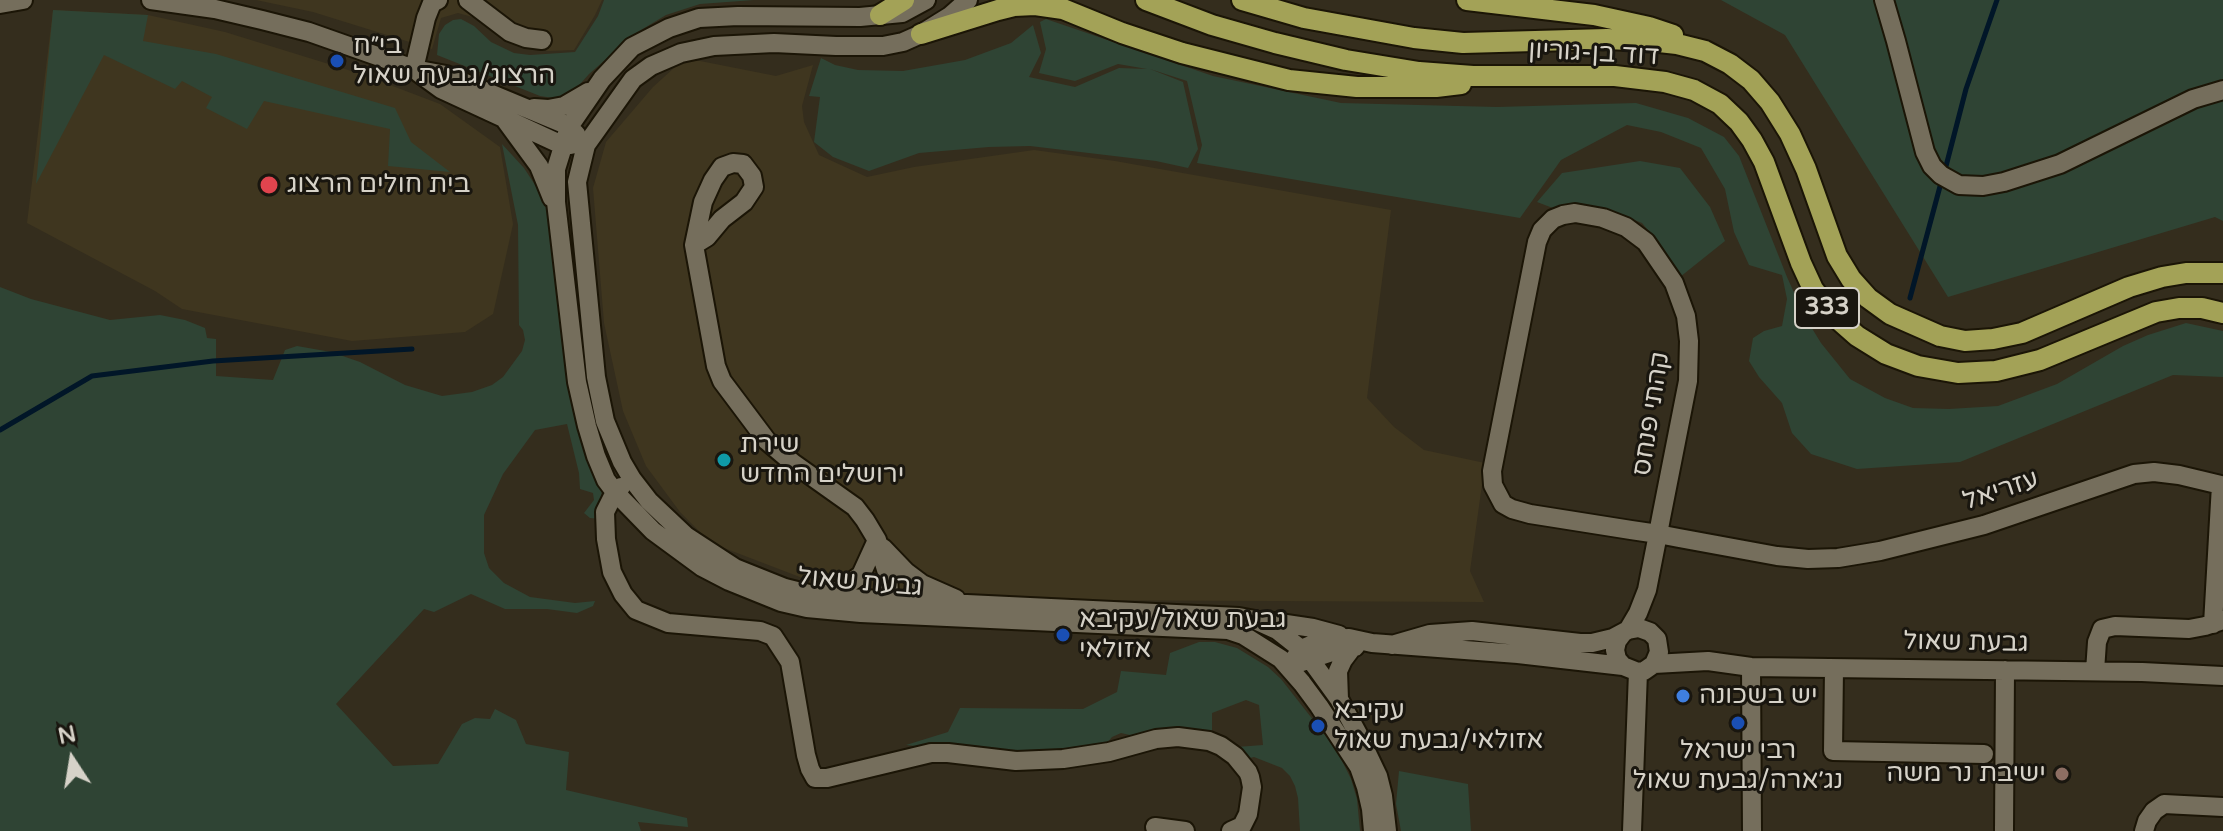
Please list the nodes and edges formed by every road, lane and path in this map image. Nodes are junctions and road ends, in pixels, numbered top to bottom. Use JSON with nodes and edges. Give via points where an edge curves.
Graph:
{"nodes":[{"id":1,"x":23,"y":0,"type":"edge"},
{"id":2,"x":151,"y":0,"type":"edge"},
{"id":3,"x":438,"y":0,"type":"edge"},
{"id":4,"x":468,"y":0,"type":"edge"},
{"id":5,"x":904,"y":0,"type":"edge"},
{"id":6,"x":926,"y":0,"type":"edge"},
{"id":7,"x":968,"y":0,"type":"edge"},
{"id":8,"x":1146,"y":0,"type":"edge"},
{"id":9,"x":1242,"y":0,"type":"edge"},
{"id":10,"x":1467,"y":0,"type":"edge"},
{"id":11,"x":1884,"y":0,"type":"edge"},
{"id":12,"x":0,"y":4,"type":"edge"},
{"id":13,"x":880,"y":15,"type":"junction"},
{"id":14,"x":921,"y":34,"type":"junction"},
{"id":15,"x":542,"y":40,"type":"dead end"},
{"id":16,"x":1730,"y":64,"type":"junction"},
{"id":17,"x":414,"y":69,"type":"junction"},
{"id":18,"x":1532,"y":76,"type":"junction"},
{"id":19,"x":602,"y":79,"type":"junction"},
{"id":20,"x":2223,"y":90,"type":"edge"},
{"id":21,"x":525,"y":108,"type":"junction"},
{"id":22,"x":504,"y":119,"type":"junction"},
{"id":23,"x":569,"y":127,"type":"junction"},
{"id":24,"x":562,"y":145,"type":"junction"},
{"id":25,"x":586,"y":145,"type":"junction"},
{"id":26,"x":558,"y":217,"type":"junction"},
{"id":27,"x":694,"y":245,"type":"dead end"},
{"id":28,"x":2223,"y":273,"type":"edge"},
{"id":29,"x":2223,"y":313,"type":"edge"},
{"id":30,"x":632,"y":479,"type":"junction"},
{"id":31,"x":2221,"y":485,"type":"edge"},
{"id":32,"x":615,"y":492,"type":"junction"},
{"id":33,"x":1503,"y":504,"type":"joint"},
{"id":34,"x":1658,"y":534,"type":"junction"},
{"id":35,"x":877,"y":540,"type":"junction"},
{"id":36,"x":1647,"y":590,"type":"junction"},
{"id":37,"x":821,"y":595,"type":"junction"},
{"id":38,"x":966,"y":604,"type":"junction"},
{"id":39,"x":890,"y":607,"type":"junction"},
{"id":40,"x":1255,"y":620,"type":"junction"},
{"id":41,"x":2218,"y":622,"type":"edge"},
{"id":42,"x":1625,"y":632,"type":"junction"},
{"id":43,"x":1654,"y":636,"type":"junction"},
{"id":44,"x":1539,"y":638,"type":"junction"},
{"id":45,"x":1350,"y":643,"type":"junction"},
{"id":46,"x":1392,"y":645,"type":"junction"},
{"id":47,"x":1306,"y":654,"type":"junction"},
{"id":48,"x":1518,"y":654,"type":"junction"},
{"id":49,"x":1708,"y":661,"type":"junction"},
{"id":50,"x":1289,"y":667,"type":"junction"},
{"id":51,"x":1638,"y":667,"type":"junction"},
{"id":52,"x":1751,"y":667,"type":"junction"},
{"id":53,"x":1834,"y":669,"type":"junction"},
{"id":54,"x":2005,"y":670,"type":"junction"},
{"id":55,"x":2095,"y":671,"type":"junction"},
{"id":56,"x":2223,"y":676,"type":"edge"},
{"id":57,"x":1339,"y":699,"type":"junction"},
{"id":58,"x":1984,"y":754,"type":"dead end"},
{"id":59,"x":2223,"y":807,"type":"edge"},
{"id":60,"x":1155,"y":827,"type":"dead end"},
{"id":61,"x":1185,"y":831,"type":"edge"},
{"id":62,"x":1231,"y":831,"type":"edge"},
{"id":63,"x":1373,"y":831,"type":"edge"},
{"id":64,"x":1387,"y":831,"type":"edge"},
{"id":65,"x":1632,"y":831,"type":"edge"},
{"id":66,"x":1752,"y":831,"type":"edge"},
{"id":67,"x":2004,"y":831,"type":"edge"},
{"id":68,"x":2144,"y":831,"type":"edge"}],
"edges":[{"from":1,"to":12,"type":"street"},
{"from":2,"to":17,"type":"street","via":[[289,27]]},
{"from":3,"to":17,"type":"street","via":[[426,18]]},
{"from":4,"to":15,"type":"street","via":[[510,32]]},
{"from":5,"to":13,"type":"main road"},
{"from":6,"to":13,"type":"street","via":[[902,13]]},
{"from":7,"to":14,"type":"street"},
{"from":8,"to":18,"type":"main road","name":"דוד בן-גוריון","number":"333","via":[[1212,25],[1346,60],[1419,72]]},
{"from":9,"to":16,"type":"main road","name":"דוד בן-גוריון","number":"333","via":[[1304,18],[1414,38],[1463,43],[1650,41],[1705,51]]},
{"from":10,"to":16,"type":"main road","via":[[1621,20],[1675,36]]},
{"from":11,"to":20,"type":"street","via":[[1925,152],[1941,175],[1959,185],[2004,182],[2060,164],[2169,110]]},
{"from":13,"to":19,"type":"street","via":[[699,18],[632,47]]},
{"from":14,"to":18,"type":"main road","via":[[998,10],[1035,5],[1063,9],[1182,53],[1289,80],[1436,87]]},
{"from":14,"to":25,"type":"street","via":[[883,46],[774,43],[681,53],[633,79]]},
{"from":16,"to":28,"type":"main road","name":"דוד בן-גוריון","number":"333","via":[[1770,102],[1790,134],[1851,279],[1868,298],[1914,326],[1965,341],[1993,339],[2022,333],[2162,277]]},
{"from":17,"to":21,"type":"street","via":[[446,75]]},
{"from":17,"to":22,"type":"street","via":[[441,89]]},
{"from":18,"to":29,"type":"main road","name":"דוד בן-גוריון","number":"333","via":[[1665,82],[1720,104],[1758,151],[1813,289],[1857,336],[1918,366],[1958,373],[1996,371],[2040,360],[2156,312],[2202,308]]},
{"from":19,"to":21,"type":"street","via":[[564,106]]},
{"from":19,"to":23,"type":"street","name":"גבעת שאול"},
{"from":21,"to":23,"type":"street"},
{"from":22,"to":24,"type":"street"},
{"from":22,"to":26,"type":"street","via":[[539,166]]},
{"from":23,"to":24,"type":"street","name":"גבעת שאול"},
{"from":23,"to":25,"type":"street"},
{"from":24,"to":25,"type":"street"},
{"from":24,"to":26,"type":"street","name":"גבעת שאול","via":[[556,169]]},
{"from":25,"to":30,"type":"street","name":"גבעת שאול","via":[[577,182],[596,377],[605,421]]},
{"from":26,"to":32,"type":"street","name":"גבעת שאול","via":[[583,411],[596,456]]},
{"from":27,"to":35,"type":"street","via":[[722,381],[767,441],[855,507]]},
{"from":30,"to":32,"type":"street"},
{"from":30,"to":37,"type":"street","name":"גבעת שאול","via":[[686,536],[710,553],[763,580]]},
{"from":31,"to":34,"type":"street","name":"עזריאל","via":[[2179,475],[2134,474],[1984,525],[1838,558],[1777,556]]},
{"from":31,"to":41,"type":"street","name":"עזריאל"},
{"from":32,"to":39,"type":"street","name":"גבעת שאול","via":[[653,531],[729,581],[807,608]]},
{"from":32,"to":62,"type":"street","via":[[605,512],[606,539],[612,572],[623,594],[636,610],[668,623],[773,636],[790,662],[815,778],[931,753],[1016,761],[1063,759],[1178,737],[1221,746],[1250,777],[1248,814],[1242,826]]},
{"from":33,"to":34,"type":"street","name":"עזריאל","via":[[1530,514]]},
{"from":33,"to":34,"type":"street","name":"קהתי פנחס","via":[[1492,471],[1537,242],[1553,219],[1575,213],[1603,218],[1646,242],[1674,283],[1686,316],[1688,381]]},
{"from":34,"to":36,"type":"street"},
{"from":35,"to":37,"type":"street","via":[[861,575],[840,590]]},
{"from":35,"to":38,"type":"street","via":[[922,584]]},
{"from":35,"to":39,"type":"street"},
{"from":36,"to":42,"type":"street"},
{"from":36,"to":43,"type":"street"},
{"from":37,"to":39,"type":"street","name":"גבעת שאול"},
{"from":38,"to":39,"type":"street","name":"גבעת שאול"},
{"from":38,"to":40,"type":"street","name":"גבעת שאול"},
{"from":39,"to":50,"type":"street","name":"גבעת שאול","via":[[1228,630],[1255,641]]},
{"from":40,"to":45,"type":"street","via":[[1313,628]]},
{"from":40,"to":47,"type":"street","name":"גבעת שאול"},
{"from":41,"to":55,"type":"street","via":[[2189,629],[2102,629]]},
{"from":42,"to":43,"type":"street","via":[[1639,628]]},
{"from":42,"to":44,"type":"street","name":"גבעת שאול","via":[[1592,643]]},
{"from":42,"to":51,"type":"street","via":[[1617,641],[1617,659]]},
{"from":43,"to":49,"type":"street","name":"גבעת שאול"},
{"from":43,"to":51,"type":"street","via":[[1659,652]]},
{"from":44,"to":46,"type":"street","name":"גבעת שאול","via":[[1449,631]]},
{"from":44,"to":48,"type":"street","via":[[1525,643]]},
{"from":45,"to":46,"type":"street","name":"גבעת שאול"},
{"from":45,"to":47,"type":"street","name":"גבעת שאול"},
{"from":45,"to":57,"type":"street","via":[[1338,671]]},
{"from":46,"to":48,"type":"street","name":"גבעת שאול"},
{"from":47,"to":50,"type":"street","name":"גבעת שאול"},
{"from":47,"to":57,"type":"street"},
{"from":48,"to":51,"type":"street","name":"גבעת שאול"},
{"from":49,"to":51,"type":"street","name":"גבעת שאול"},
{"from":49,"to":52,"type":"street","name":"גבעת שאול"},
{"from":50,"to":63,"type":"street","via":[[1359,767]]},
{"from":51,"to":65,"type":"street"},
{"from":52,"to":53,"type":"street","name":"גבעת שאול"},
{"from":52,"to":66,"type":"street"},
{"from":53,"to":54,"type":"street","name":"גבעת שאול"},
{"from":53,"to":58,"type":"street","via":[[1833,751]]},
{"from":54,"to":55,"type":"street","name":"גבעת שאול"},
{"from":54,"to":67,"type":"street"},
{"from":55,"to":56,"type":"street","name":"גבעת שאול"},
{"from":57,"to":64,"type":"street","via":[[1378,776]]},
{"from":59,"to":68,"type":"street","via":[[2164,804]]},
{"from":60,"to":61,"type":"street"}]}
